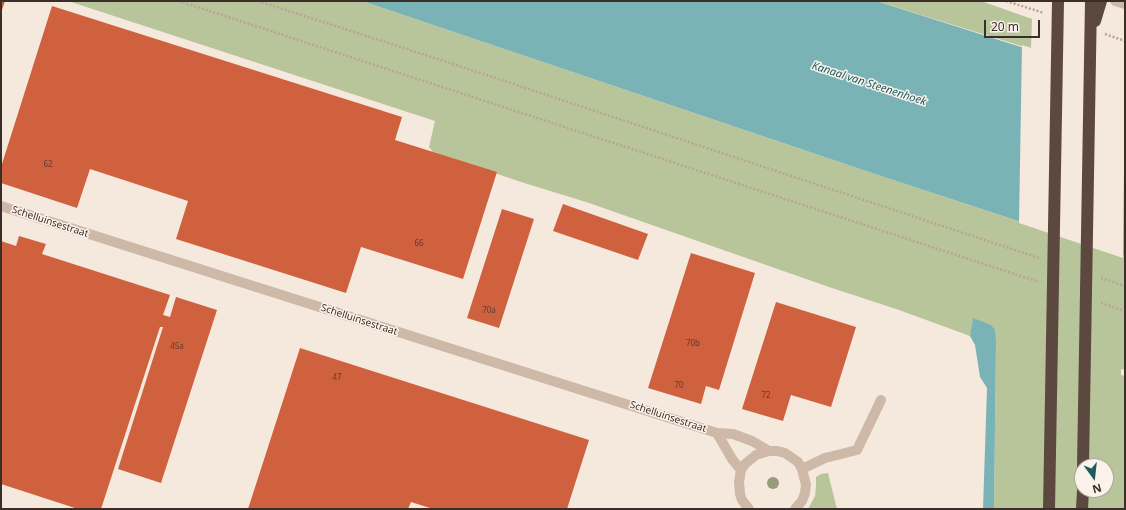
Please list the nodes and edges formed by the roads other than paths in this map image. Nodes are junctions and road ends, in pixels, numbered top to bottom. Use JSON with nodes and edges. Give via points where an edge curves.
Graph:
{"nodes":[{"id":1,"x":1058,"y":1,"type":"edge"},
{"id":2,"x":1091,"y":1,"type":"edge"},
{"id":3,"x":1101,"y":1,"type":"edge"},
{"id":4,"x":1115,"y":1,"type":"edge"},
{"id":5,"x":1125,"y":4,"type":"edge"},
{"id":6,"x":1091,"y":34,"type":"junction"},
{"id":7,"x":1,"y":206,"type":"edge"},
{"id":8,"x":881,"y":400,"type":"dead end"},
{"id":9,"x":717,"y":433,"type":"junction"},
{"id":10,"x":769,"y":451,"type":"junction"},
{"id":11,"x":1083,"y":458,"type":"edge"},
{"id":12,"x":802,"y":469,"type":"junction"},
{"id":13,"x":742,"y":470,"type":"junction"},
{"id":14,"x":1083,"y":498,"type":"edge"},
{"id":15,"x":746,"y":508,"type":"edge"},
{"id":16,"x":795,"y":509,"type":"edge"},
{"id":17,"x":1049,"y":509,"type":"edge"},
{"id":18,"x":1082,"y":509,"type":"edge"}],
"edges":[{"from":1,"to":17,"type":"highway","bridge":true},
{"from":2,"to":6,"type":"highway","bridge":true},
{"from":3,"to":6,"type":"highway","bridge":true},
{"from":4,"to":5,"type":"street"},
{"from":6,"to":11,"type":"highway","bridge":true},
{"from":7,"to":9,"type":"street","name":"Schelluinsestraat"},
{"from":8,"to":12,"type":"street","via":[[856,450],[825,458]]},
{"from":9,"to":10,"type":"street","name":"Schelluinsestraat","via":[[733,434]]},
{"from":9,"to":13,"type":"street","name":"Schelluinsestraat","via":[[732,459]]},
{"from":10,"to":12,"type":"street","name":"Schelluinsestraat","via":[[785,453],[798,462]]},
{"from":10,"to":13,"type":"street","via":[[756,455]]},
{"from":12,"to":16,"type":"street","via":[[805,493]]},
{"from":13,"to":15,"type":"street","via":[[739,488]]},
{"from":14,"to":18,"type":"highway"}]}
